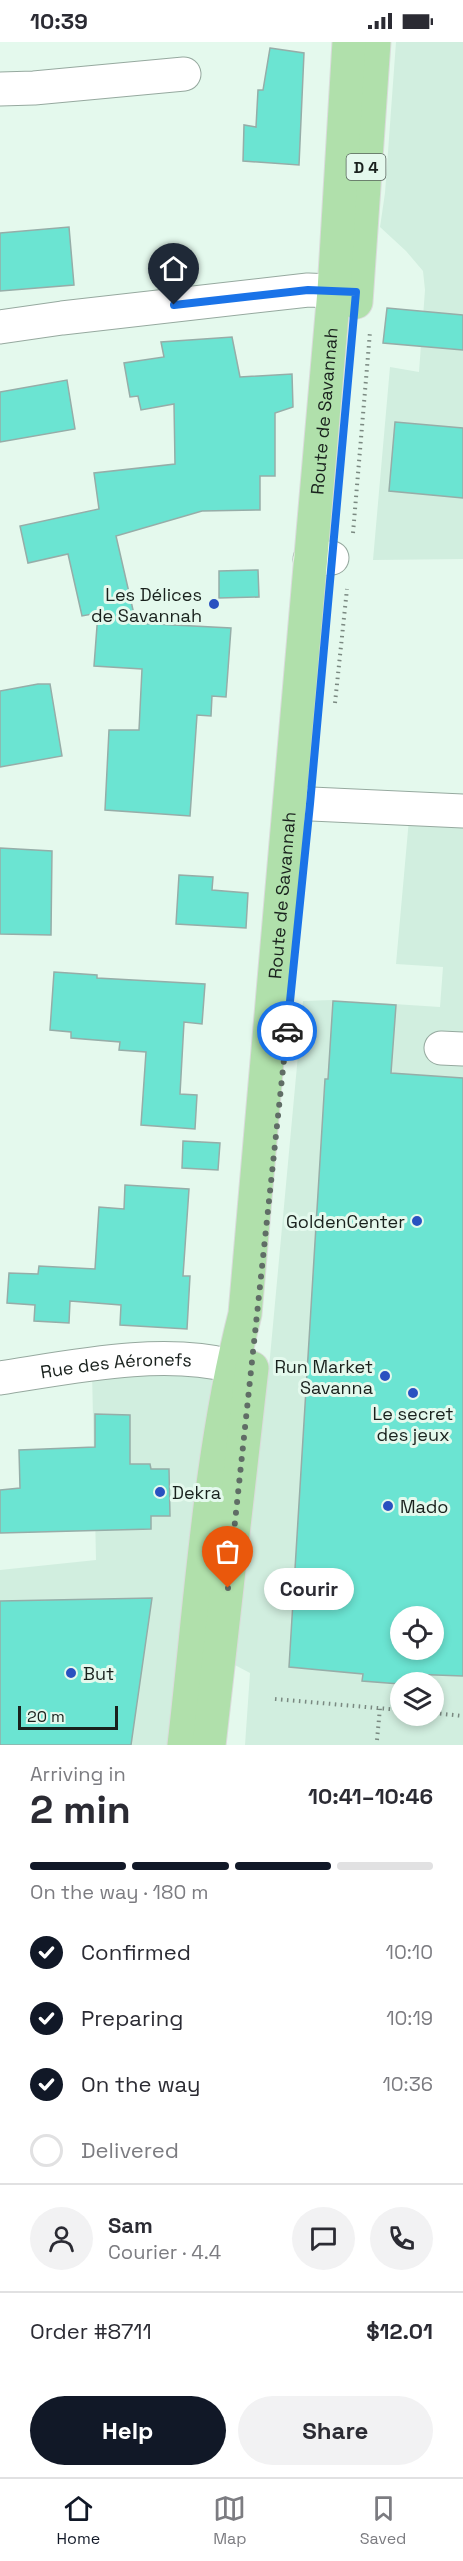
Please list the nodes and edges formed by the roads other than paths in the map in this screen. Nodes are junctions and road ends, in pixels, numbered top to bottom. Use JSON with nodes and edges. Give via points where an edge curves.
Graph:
{"nodes":[{"id":1,"x":349,"y":42,"type":"edge"},
{"id":2,"x":374,"y":42,"type":"edge"},
{"id":3,"x":184,"y":74,"type":"dead end"},
{"id":4,"x":0,"y":89,"type":"edge"},
{"id":5,"x":345,"y":291,"type":"junction"},
{"id":6,"x":0,"y":327,"type":"edge"},
{"id":7,"x":300,"y":804,"type":"junction"},
{"id":8,"x":463,"y":810,"type":"edge"},
{"id":9,"x":231,"y":1366,"type":"junction"},
{"id":10,"x":0,"y":1378,"type":"edge"},
{"id":11,"x":184,"y":1745,"type":"edge"},
{"id":12,"x":209,"y":1745,"type":"edge"}],
"edges":[{"from":1,"to":5,"type":"main road","name":"Route de Savannah","number":"D 4"},
{"from":2,"to":5,"type":"main road","name":"Route de Savannah","number":"D 4"},
{"from":3,"to":4,"type":"street"},
{"from":5,"to":6,"type":"street","via":[[308,290]]},
{"from":5,"to":7,"type":"main road","name":"Route de Savannah","number":"D 4","via":[[332,550]]},
{"from":7,"to":8,"type":"street"},
{"from":7,"to":9,"type":"main road","name":"Route de Savannah","number":"D 4","via":[[245,1314]]},
{"from":7,"to":12,"type":"main road","name":"Route de Savannah","number":"D 4","via":[[256,1326]]},
{"from":9,"to":10,"type":"street","name":"Rue des Aéronefs","via":[[172,1358]]},
{"from":9,"to":11,"type":"main road","name":"Route de Savannah","number":"D 4","via":[[218,1444]]}]}
